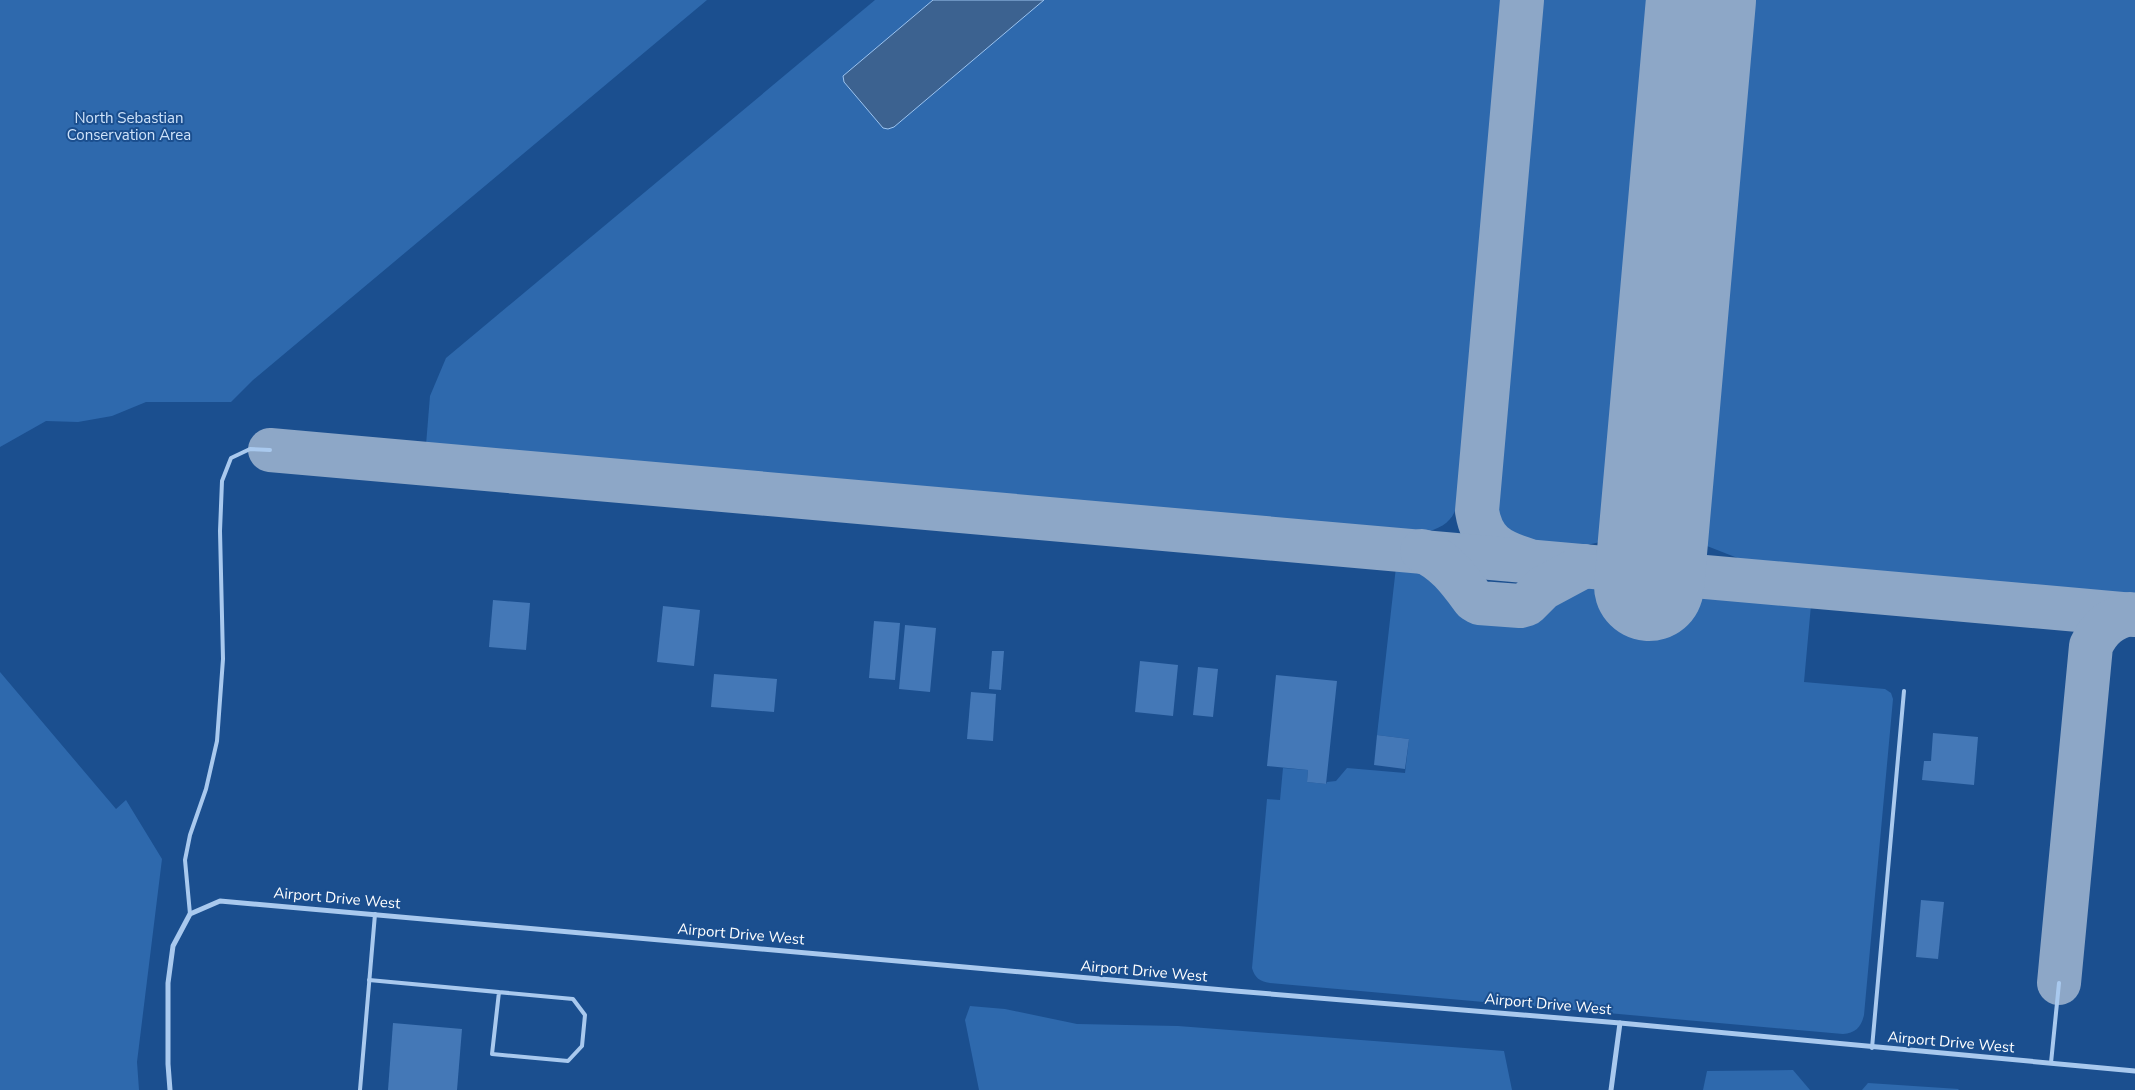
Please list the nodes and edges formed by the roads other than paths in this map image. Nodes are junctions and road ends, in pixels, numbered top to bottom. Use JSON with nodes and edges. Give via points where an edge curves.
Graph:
{"nodes":[{"id":1,"x":270,"y":450,"type":"dead end"},
{"id":2,"x":1904,"y":691,"type":"dead end"},
{"id":3,"x":190,"y":914,"type":"junction"},
{"id":4,"x":375,"y":914,"type":"junction"},
{"id":5,"x":369,"y":980,"type":"junction"},
{"id":6,"x":2059,"y":983,"type":"dead end"},
{"id":7,"x":499,"y":992,"type":"junction"},
{"id":8,"x":1620,"y":1023,"type":"junction"},
{"id":9,"x":1872,"y":1048,"type":"junction"},
{"id":10,"x":2051,"y":1064,"type":"junction"},
{"id":11,"x":2135,"y":1071,"type":"edge"},
{"id":12,"x":170,"y":1090,"type":"edge"},
{"id":13,"x":360,"y":1090,"type":"edge"},
{"id":14,"x":1611,"y":1090,"type":"edge"}],
"edges":[{"from":1,"to":3,"type":"lane","via":[[250,449],[231,458],[222,481],[223,668],[217,741],[185,860]]},
{"from":2,"to":9,"type":"lane"},
{"from":3,"to":4,"type":"street","name":"Airport Drive West","via":[[220,901]]},
{"from":3,"to":12,"type":"street","via":[[173,946],[168,983]]},
{"from":4,"to":5,"type":"lane"},
{"from":4,"to":8,"type":"street","name":"Airport Drive West"},
{"from":5,"to":7,"type":"lane"},
{"from":5,"to":13,"type":"lane"},
{"from":6,"to":10,"type":"lane"},
{"from":7,"to":7,"type":"lane","via":[[573,999],[585,1016],[582,1046],[568,1061],[492,1054]]},
{"from":8,"to":9,"type":"street","name":"Airport Drive West"},
{"from":8,"to":14,"type":"street"},
{"from":9,"to":10,"type":"street","name":"Airport Drive West"},
{"from":10,"to":11,"type":"street","name":"Airport Drive West"}]}
